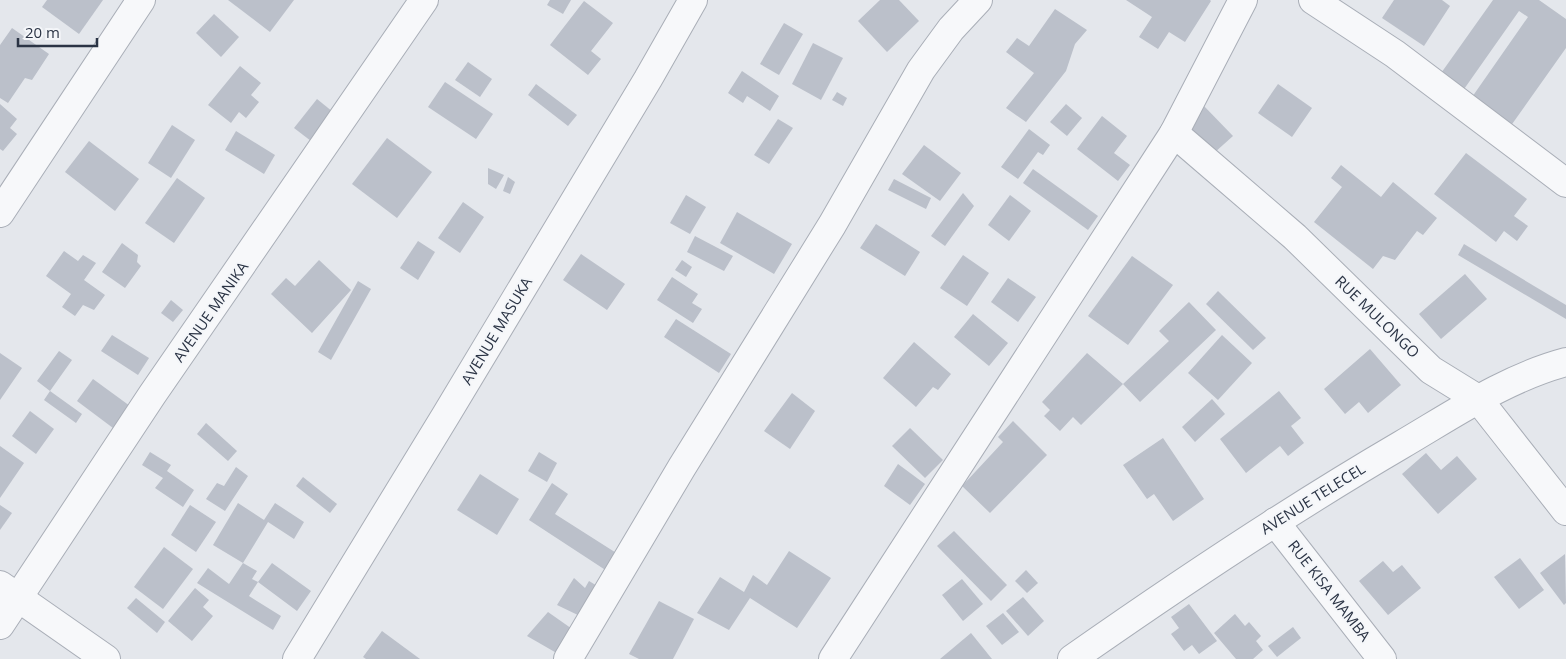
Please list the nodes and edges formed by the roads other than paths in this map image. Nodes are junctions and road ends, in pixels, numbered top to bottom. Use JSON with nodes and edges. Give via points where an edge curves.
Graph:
{"nodes":[{"id":1,"x":141,"y":0,"type":"edge"},
{"id":2,"x":424,"y":0,"type":"edge"},
{"id":3,"x":693,"y":0,"type":"edge"},
{"id":4,"x":978,"y":0,"type":"edge"},
{"id":5,"x":1243,"y":0,"type":"edge"},
{"id":6,"x":1313,"y":0,"type":"edge"},
{"id":7,"x":1174,"y":133,"type":"junction"},
{"id":8,"x":1566,"y":183,"type":"edge"},
{"id":9,"x":0,"y":213,"type":"edge"},
{"id":10,"x":1566,"y":362,"type":"edge"},
{"id":11,"x":1478,"y":400,"type":"junction"},
{"id":12,"x":1566,"y":511,"type":"edge"},
{"id":13,"x":1275,"y":522,"type":"junction"},
{"id":14,"x":9,"y":591,"type":"edge"},
{"id":15,"x":0,"y":625,"type":"edge"},
{"id":16,"x":106,"y":659,"type":"edge"},
{"id":17,"x":296,"y":659,"type":"edge"},
{"id":18,"x":568,"y":659,"type":"edge"},
{"id":19,"x":833,"y":659,"type":"edge"},
{"id":20,"x":1072,"y":659,"type":"edge"},
{"id":21,"x":1382,"y":659,"type":"edge"}],
"edges":[{"from":1,"to":9,"type":"street"},
{"from":2,"to":14,"type":"street","name":"AVENUE MANIKA","via":[[152,395]]},
{"from":3,"to":17,"type":"street","name":"AVENUE MASUKA","via":[[462,390]]},
{"from":4,"to":18,"type":"street","via":[[951,29],[921,70],[832,225]]},
{"from":5,"to":7,"type":"street"},
{"from":6,"to":8,"type":"street","via":[[1395,54]]},
{"from":7,"to":11,"type":"street","name":"RUE MULONGO","via":[[1294,237],[1431,370]]},
{"from":7,"to":19,"type":"street"},
{"from":10,"to":11,"type":"street","name":"AVENUE TELECEL","via":[[1539,370]]},
{"from":11,"to":12,"type":"street","name":"RUE MULONGO"},
{"from":11,"to":13,"type":"street","name":"AVENUE TELECEL"},
{"from":13,"to":20,"type":"street","name":"AVENUE TELECEL"},
{"from":13,"to":21,"type":"street","name":"RUE KISA MAMBA"},
{"from":14,"to":15,"type":"street","name":"AVENUE MANIKA"},
{"from":14,"to":16,"type":"street"}]}
